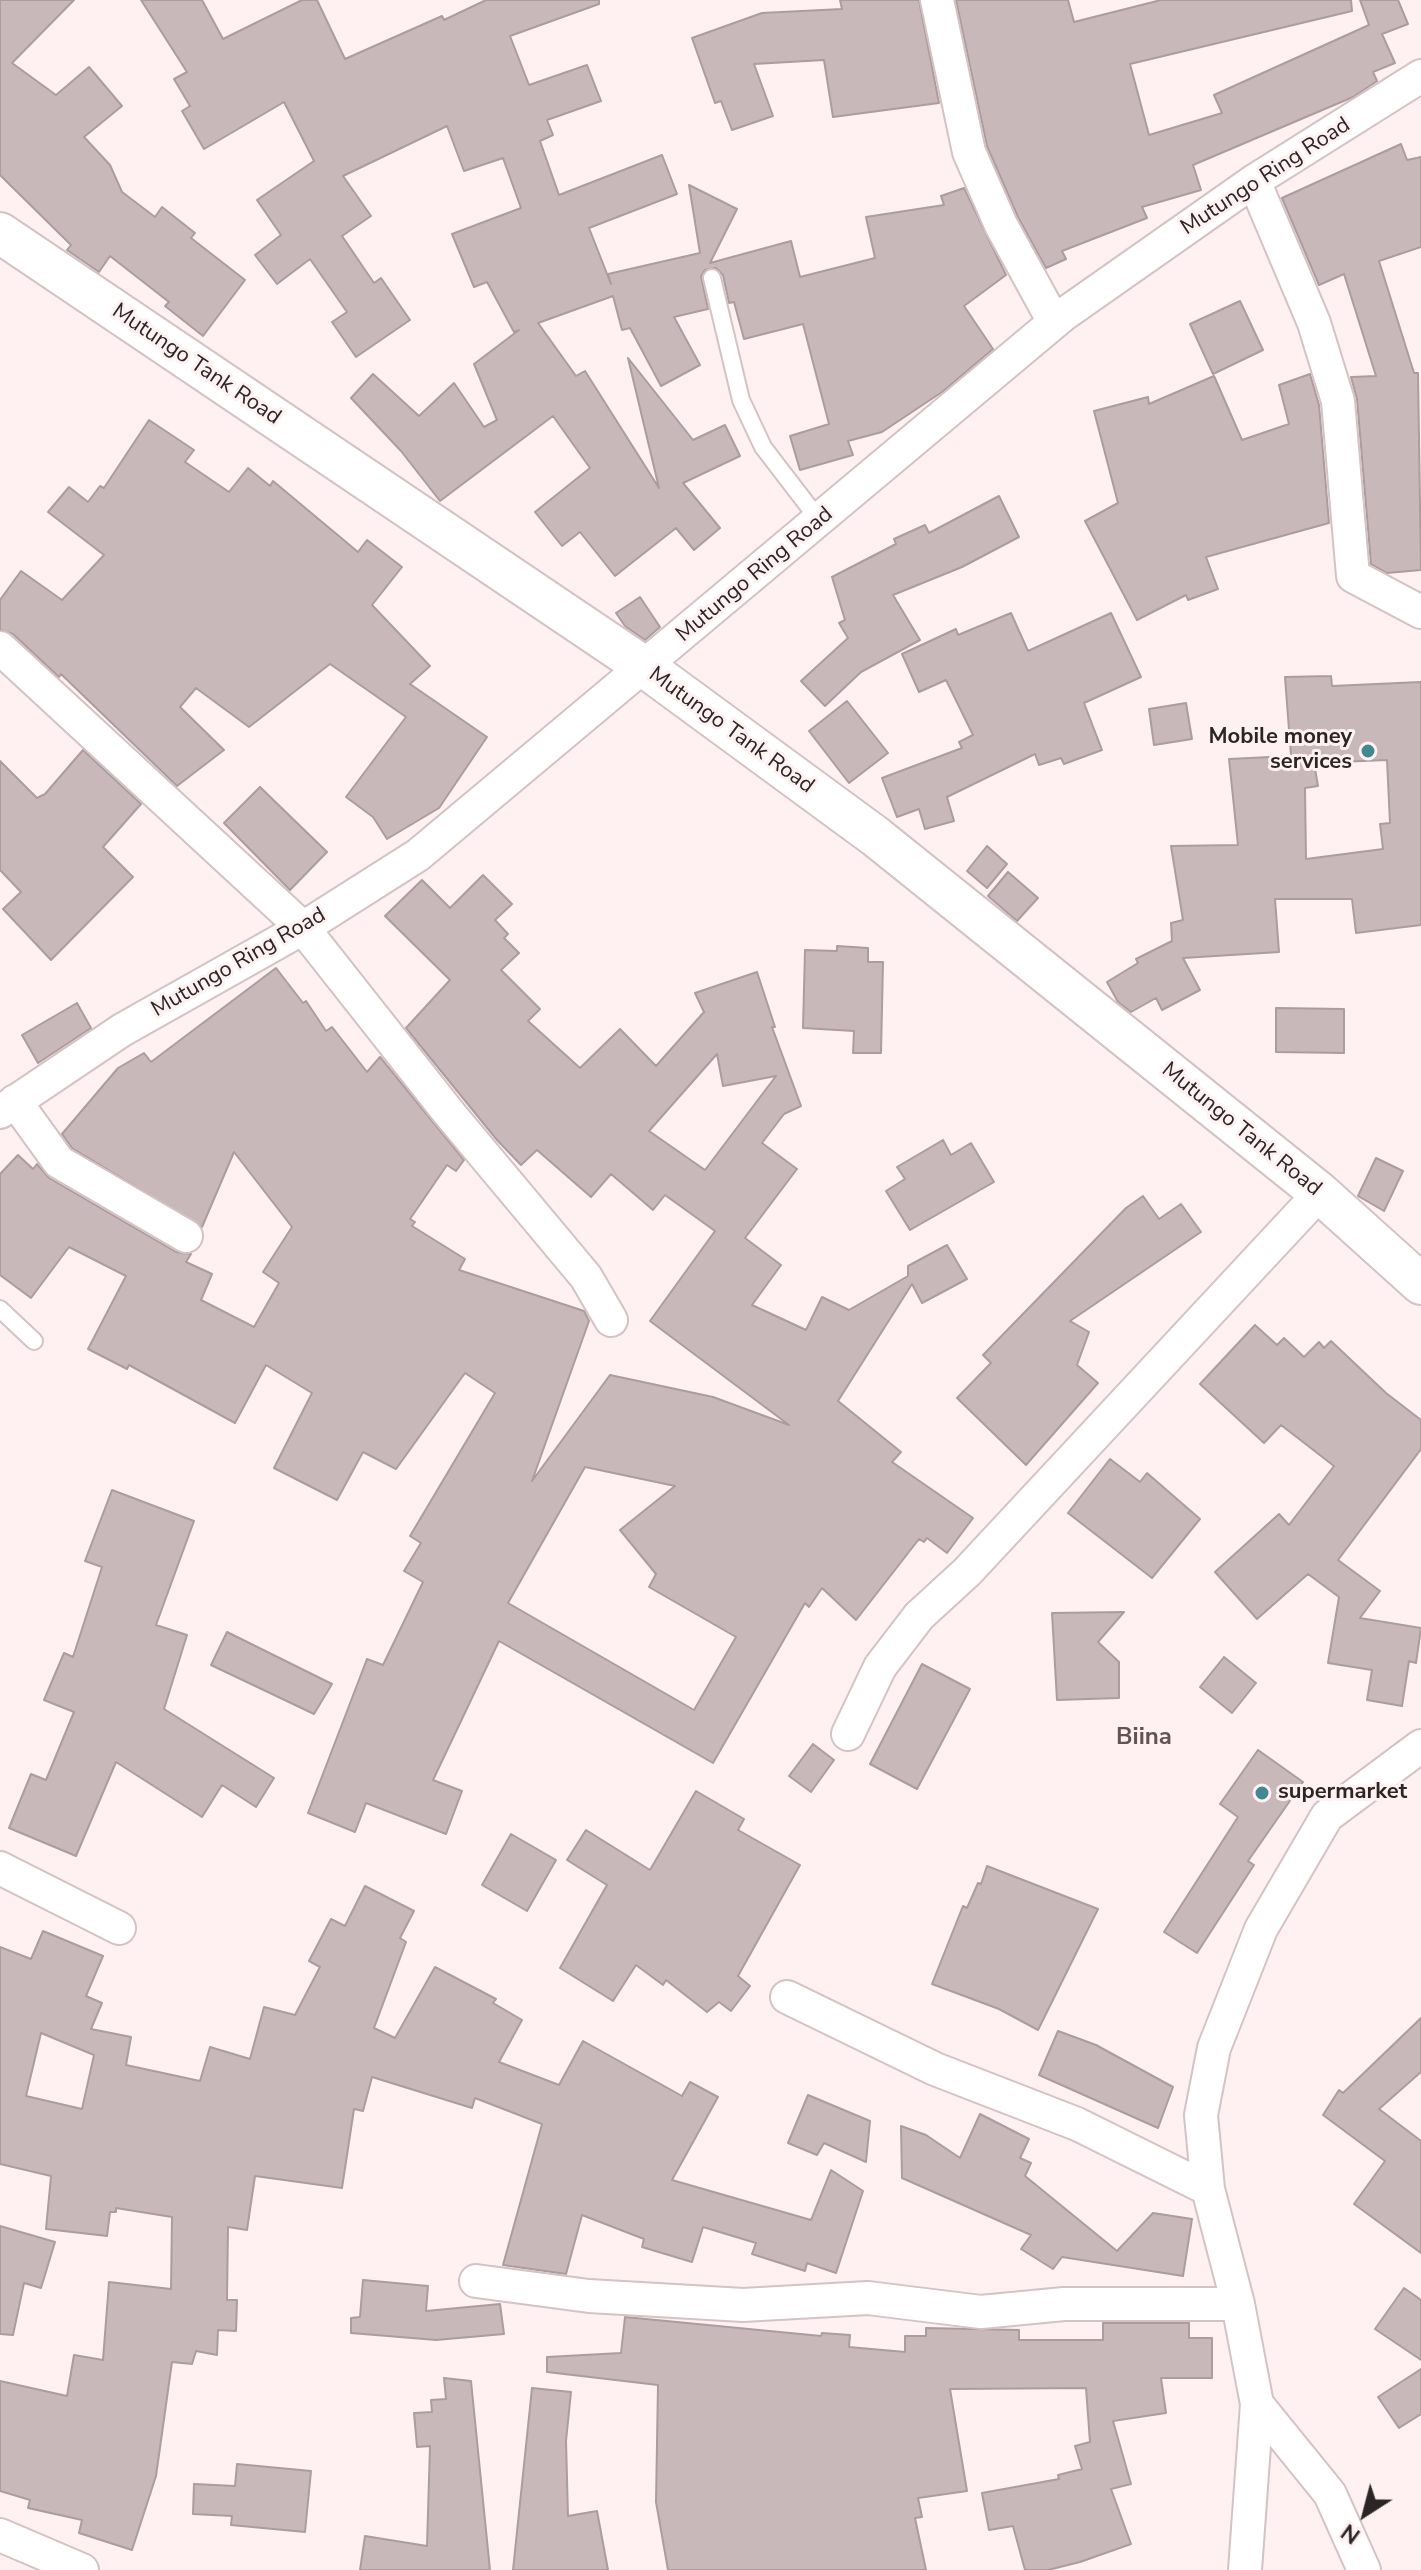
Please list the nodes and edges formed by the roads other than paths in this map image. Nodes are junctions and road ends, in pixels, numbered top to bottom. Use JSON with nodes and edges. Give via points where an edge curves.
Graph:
{"nodes":[{"id":1,"x":937,"y":0,"type":"edge"},
{"id":2,"x":1421,"y":76,"type":"edge"},
{"id":3,"x":1254,"y":181,"type":"junction"},
{"id":4,"x":0,"y":233,"type":"edge"},
{"id":5,"x":712,"y":278,"type":"dead end"},
{"id":6,"x":1054,"y":322,"type":"junction"},
{"id":7,"x":819,"y":520,"type":"junction"},
{"id":8,"x":1421,"y":612,"type":"edge"},
{"id":9,"x":0,"y":648,"type":"edge"},
{"id":10,"x":646,"y":668,"type":"junction"},
{"id":11,"x":303,"y":928,"type":"junction"},
{"id":12,"x":7,"y":1106,"type":"edge"},
{"id":13,"x":1320,"y":1193,"type":"junction"},
{"id":14,"x":186,"y":1236,"type":"dead end"},
{"id":15,"x":1421,"y":1284,"type":"edge"},
{"id":16,"x":0,"y":1309,"type":"edge"},
{"id":17,"x":611,"y":1320,"type":"dead end"},
{"id":18,"x":34,"y":1341,"type":"dead end"},
{"id":19,"x":848,"y":1734,"type":"dead end"},
{"id":20,"x":1421,"y":1746,"type":"edge"},
{"id":21,"x":0,"y":1868,"type":"edge"},
{"id":22,"x":119,"y":1928,"type":"dead end"},
{"id":23,"x":787,"y":1997,"type":"dead end"},
{"id":24,"x":1208,"y":2189,"type":"junction"},
{"id":25,"x":476,"y":2281,"type":"dead end"},
{"id":26,"x":1238,"y":2304,"type":"junction"},
{"id":27,"x":1257,"y":2404,"type":"junction"},
{"id":28,"x":0,"y":2535,"type":"edge"},
{"id":29,"x":82,"y":2570,"type":"edge"},
{"id":30,"x":1245,"y":2570,"type":"edge"},
{"id":31,"x":1364,"y":2570,"type":"edge"}],
"edges":[{"from":1,"to":6,"type":"street","via":[[969,152],[1001,225]]},
{"from":2,"to":3,"type":"street","name":"Mutungo Ring Road"},
{"from":3,"to":6,"type":"street","name":"Mutungo Ring Road"},
{"from":3,"to":8,"type":"street","via":[[1314,323],[1338,401],[1353,576]]},
{"from":4,"to":10,"type":"street","name":"Mutungo Tank Road"},
{"from":5,"to":7,"type":"lane","via":[[741,400],[763,447]]},
{"from":6,"to":7,"type":"street","name":"Mutungo Ring Road"},
{"from":7,"to":10,"type":"street","name":"Mutungo Ring Road"},
{"from":9,"to":11,"type":"street"},
{"from":10,"to":11,"type":"street","name":"Mutungo Ring Road","via":[[418,855]]},
{"from":10,"to":13,"type":"street","name":"Mutungo Tank Road","via":[[875,836]]},
{"from":11,"to":12,"type":"street","name":"Mutungo Ring Road","via":[[122,1030]]},
{"from":11,"to":17,"type":"street","via":[[586,1277]]},
{"from":12,"to":14,"type":"street","via":[[59,1162]]},
{"from":13,"to":15,"type":"street","name":"Mutungo Tank Road"},
{"from":13,"to":19,"type":"street","via":[[967,1572],[919,1616],[880,1667]]},
{"from":16,"to":18,"type":"lane"},
{"from":20,"to":24,"type":"street","via":[[1327,1816],[1261,1929],[1214,2048],[1201,2115]]},
{"from":21,"to":22,"type":"street"},
{"from":23,"to":24,"type":"street","via":[[935,2069],[1077,2124]]},
{"from":24,"to":26,"type":"street"},
{"from":25,"to":26,"type":"street","via":[[589,2296],[743,2305],[868,2298],[981,2312],[1064,2304]]},
{"from":26,"to":27,"type":"street"},
{"from":27,"to":30,"type":"street"},
{"from":27,"to":31,"type":"street","via":[[1330,2494]]},
{"from":28,"to":29,"type":"street"}]}
